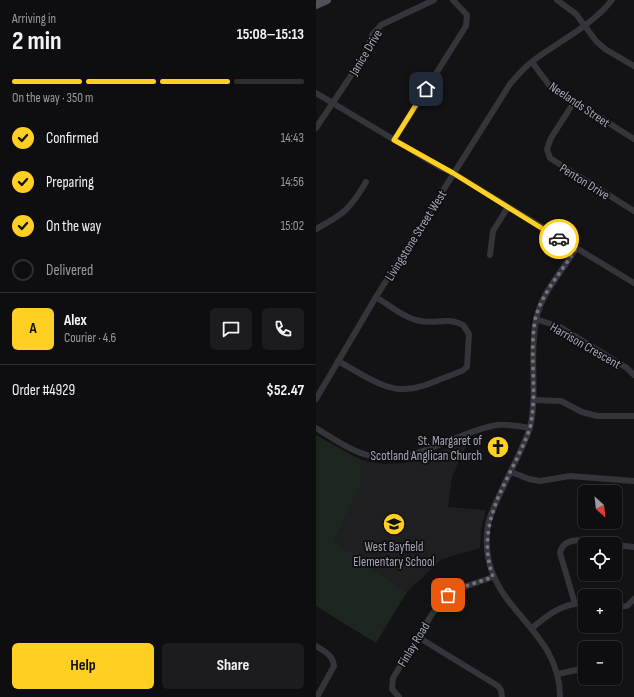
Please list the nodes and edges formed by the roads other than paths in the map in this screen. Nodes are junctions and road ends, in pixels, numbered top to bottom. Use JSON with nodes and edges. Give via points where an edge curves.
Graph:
{"nodes":[{"id":1,"x":327,"y":0,"type":"edge"},
{"id":2,"x":434,"y":0,"type":"edge"},
{"id":3,"x":454,"y":0,"type":"edge"},
{"id":4,"x":557,"y":0,"type":"edge"},
{"id":5,"x":612,"y":0,"type":"edge"},
{"id":6,"x":316,"y":5,"type":"edge"},
{"id":7,"x":586,"y":25,"type":"junction"},
{"id":8,"x":532,"y":62,"type":"junction"},
{"id":9,"x":634,"y":66,"type":"edge"},
{"id":10,"x":316,"y":93,"type":"edge"},
{"id":11,"x":332,"y":102,"type":"junction"},
{"id":12,"x":574,"y":102,"type":"junction"},
{"id":13,"x":316,"y":128,"type":"edge"},
{"id":14,"x":634,"y":139,"type":"edge"},
{"id":15,"x":394,"y":140,"type":"junction"},
{"id":16,"x":453,"y":173,"type":"junction"},
{"id":17,"x":366,"y":182,"type":"dead end"},
{"id":18,"x":508,"y":207,"type":"junction"},
{"id":19,"x":634,"y":211,"type":"edge"},
{"id":20,"x":316,"y":229,"type":"edge"},
{"id":21,"x":576,"y":248,"type":"junction"},
{"id":22,"x":490,"y":255,"type":"dead end"},
{"id":23,"x":634,"y":283,"type":"edge"},
{"id":24,"x":376,"y":297,"type":"junction"},
{"id":25,"x":536,"y":319,"type":"junction"},
{"id":26,"x":338,"y":361,"type":"junction"},
{"id":27,"x":634,"y":375,"type":"edge"},
{"id":28,"x":316,"y":399,"type":"edge"},
{"id":29,"x":534,"y":400,"type":"junction"},
{"id":30,"x":634,"y":416,"type":"edge"},
{"id":31,"x":316,"y":428,"type":"edge"},
{"id":32,"x":530,"y":428,"type":"junction"},
{"id":33,"x":511,"y":472,"type":"junction"},
{"id":34,"x":634,"y":481,"type":"edge"},
{"id":35,"x":578,"y":541,"type":"edge"},
{"id":36,"x":622,"y":546,"type":"edge"},
{"id":37,"x":634,"y":547,"type":"edge"},
{"id":38,"x":493,"y":577,"type":"junction"},
{"id":39,"x":634,"y":599,"type":"edge"},
{"id":40,"x":575,"y":604,"type":"joint"},
{"id":41,"x":622,"y":606,"type":"edge"},
{"id":42,"x":532,"y":628,"type":"junction"},
{"id":43,"x":418,"y":637,"type":"junction"},
{"id":44,"x":316,"y":646,"type":"edge"},
{"id":45,"x":578,"y":670,"type":"edge"},
{"id":46,"x":558,"y":674,"type":"junction"},
{"id":47,"x":317,"y":697,"type":"edge"},
{"id":48,"x":399,"y":697,"type":"edge"},
{"id":49,"x":502,"y":697,"type":"edge"},
{"id":50,"x":560,"y":697,"type":"edge"}],
"edges":[{"from":1,"to":6,"type":"main road"},
{"from":2,"to":11,"type":"street","name":"Janice Drive","via":[[381,25],[372,35],[367,49]]},
{"from":3,"to":15,"type":"street","via":[[467,15],[466,26]]},
{"from":4,"to":7,"type":"street"},
{"from":5,"to":7,"type":"street","name":"Livingstone Street West"},
{"from":7,"to":8,"type":"street","name":"Livingstone Street West"},
{"from":7,"to":9,"type":"street","via":[[596,41]]},
{"from":8,"to":12,"type":"street","name":"Neelands Street","via":[[549,85]]},
{"from":8,"to":16,"type":"street","name":"Livingstone Street West","via":[[510,84]]},
{"from":10,"to":11,"type":"street"},
{"from":11,"to":13,"type":"street","name":"Janice Drive"},
{"from":11,"to":15,"type":"street"},
{"from":12,"to":14,"type":"street","name":"Neelands Street"},
{"from":12,"to":19,"type":"street","name":"Penton Drive","via":[[551,138],[547,148],[550,158]]},
{"from":15,"to":16,"type":"street"},
{"from":16,"to":18,"type":"street"},
{"from":16,"to":24,"type":"street","name":"Livingstone Street West"},
{"from":17,"to":20,"type":"street","via":[[347,210]]},
{"from":18,"to":21,"type":"street"},
{"from":18,"to":22,"type":"street","via":[[493,230]]},
{"from":21,"to":23,"type":"street"},
{"from":21,"to":25,"type":"street","via":[[546,294]]},
{"from":24,"to":26,"type":"street","name":"Livingstone Street West"},
{"from":24,"to":26,"type":"street","via":[[414,319],[463,324],[469,334],[467,367],[414,388],[401,390],[380,383]]},
{"from":25,"to":27,"type":"street","name":"Harrison Crescent","via":[[560,327],[627,368]]},
{"from":25,"to":29,"type":"street","via":[[533,343]]},
{"from":26,"to":28,"type":"street","name":"Livingstone Street West"},
{"from":29,"to":30,"type":"street","via":[[561,401],[582,412],[597,416]]},
{"from":29,"to":32,"type":"street"},
{"from":31,"to":32,"type":"street","via":[[350,449],[381,458],[415,453],[495,425],[512,424]]},
{"from":32,"to":33,"type":"street"},
{"from":33,"to":34,"type":"street","via":[[529,480],[540,481],[570,476]]},
{"from":33,"to":38,"type":"street","via":[[492,510],[488,526],[487,546]]},
{"from":35,"to":40,"type":"street","via":[[562,545],[560,553]]},
{"from":36,"to":37,"type":"street"},
{"from":38,"to":42,"type":"street","via":[[504,596]]},
{"from":38,"to":43,"type":"street","name":"Finlay Road","via":[[448,595]]},
{"from":39,"to":41,"type":"street","via":[[627,606]]},
{"from":40,"to":42,"type":"street","via":[[552,612]]},
{"from":42,"to":46,"type":"street","via":[[549,652]]},
{"from":43,"to":48,"type":"street","name":"Finlay Road","via":[[392,682],[393,692]]},
{"from":43,"to":49,"type":"street","via":[[498,686]]},
{"from":44,"to":47,"type":"street","via":[[329,654],[334,664],[334,669]]},
{"from":45,"to":46,"type":"street"},
{"from":46,"to":50,"type":"street"}]}
